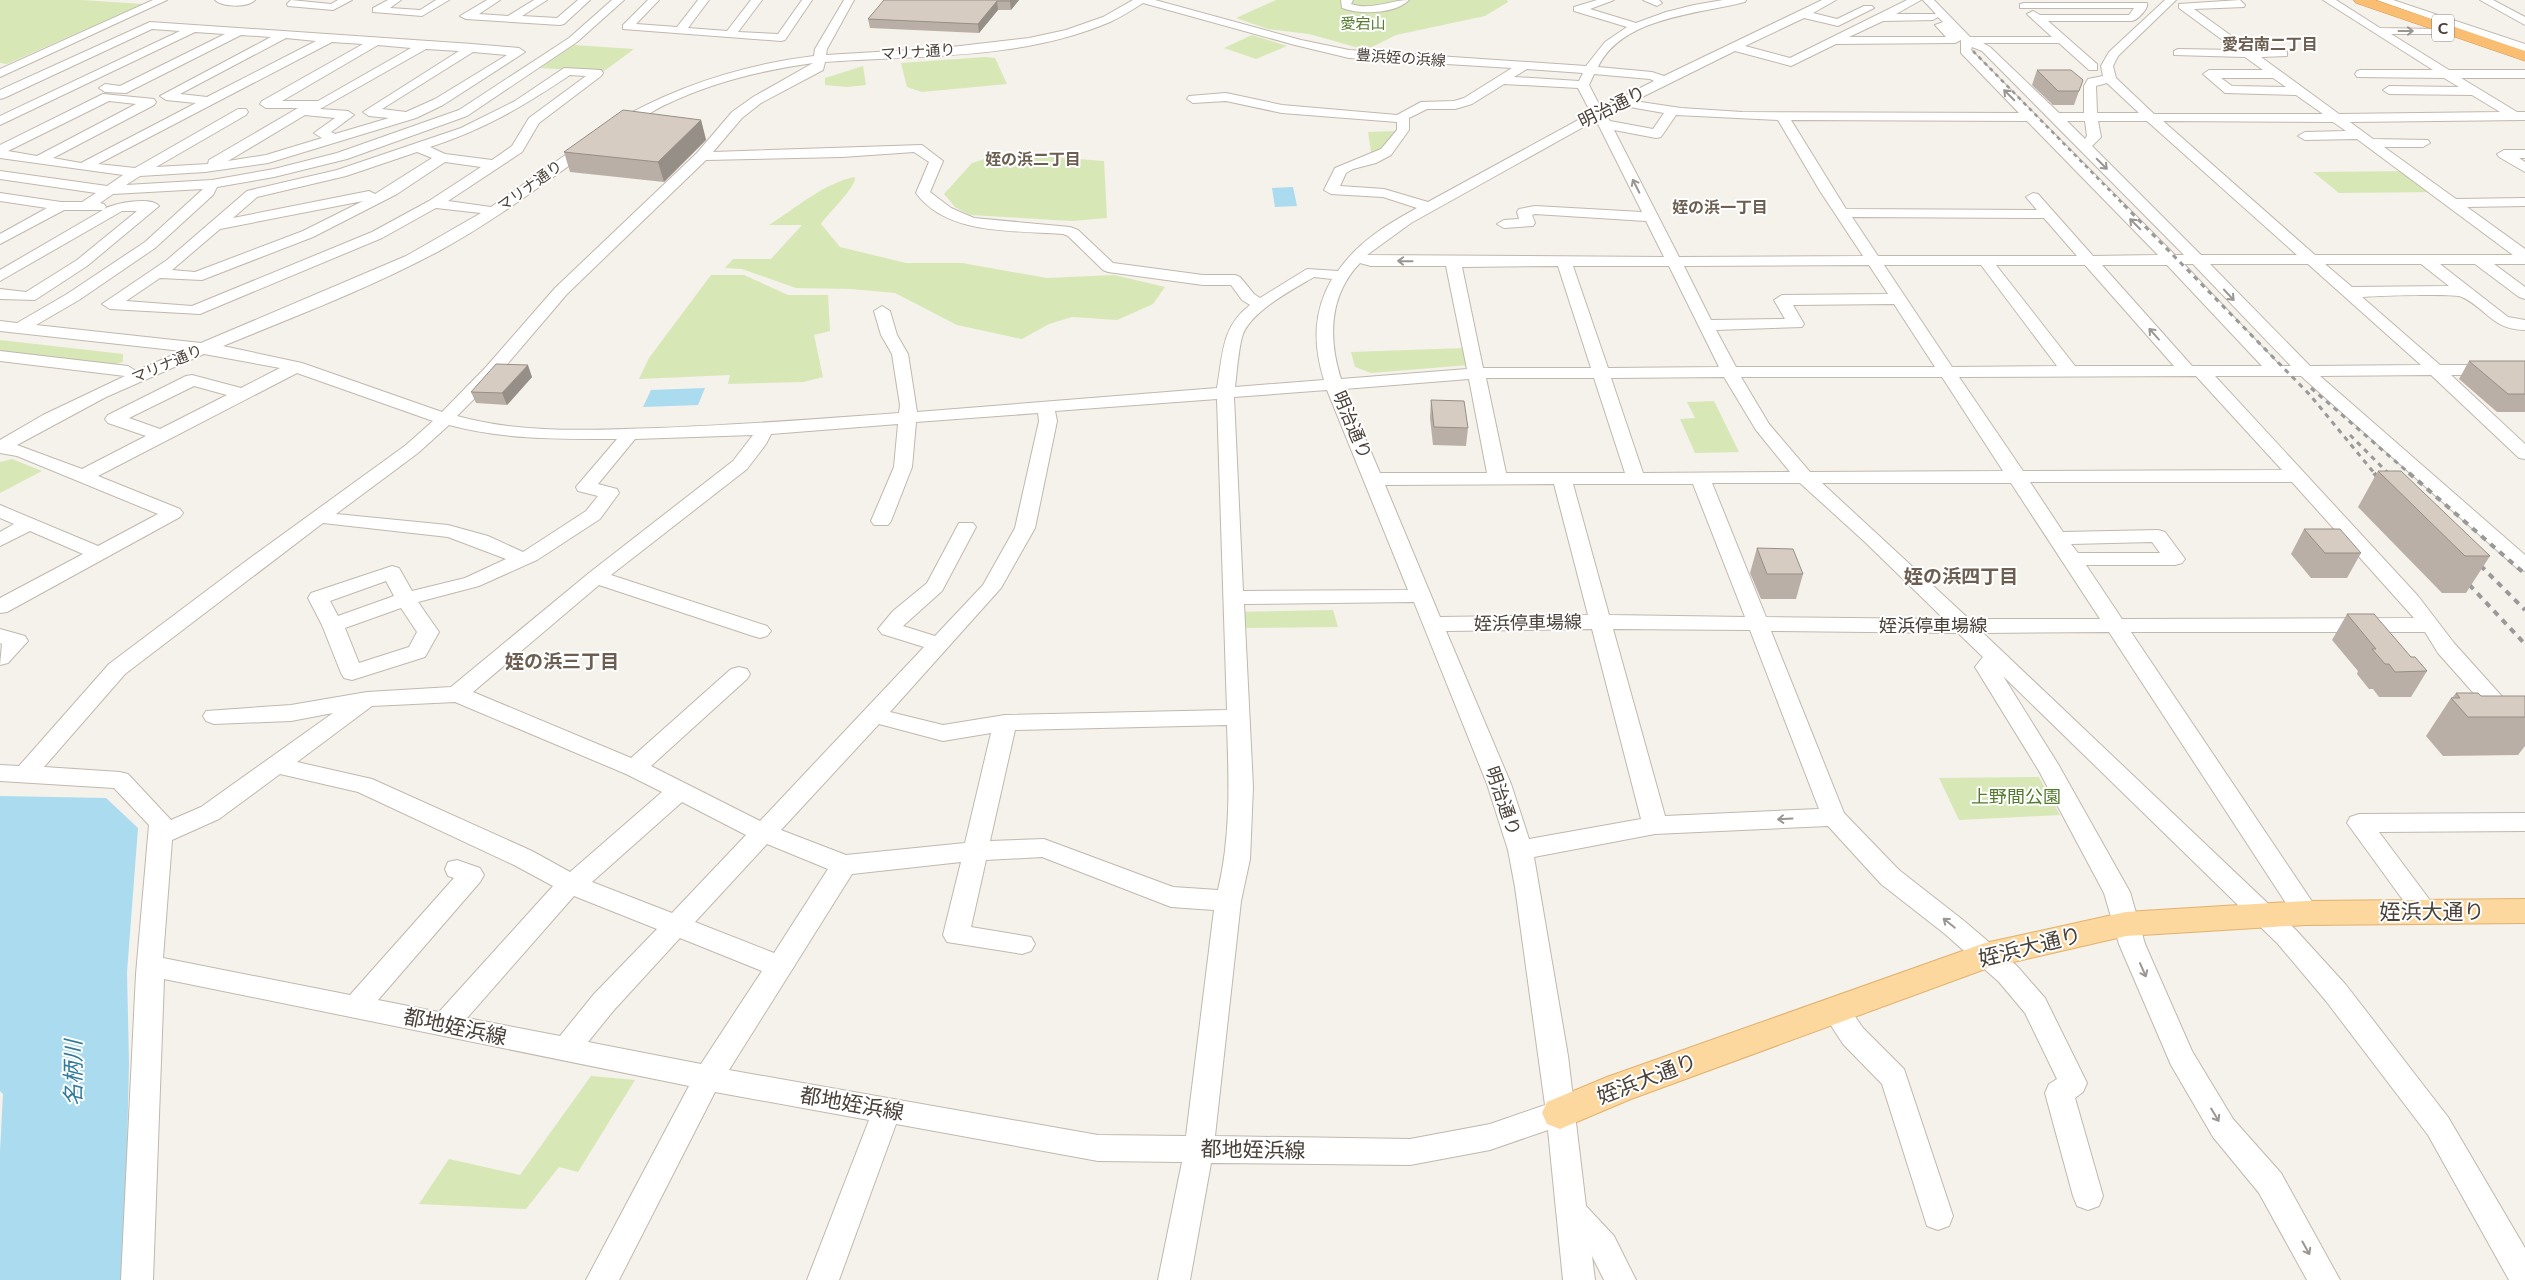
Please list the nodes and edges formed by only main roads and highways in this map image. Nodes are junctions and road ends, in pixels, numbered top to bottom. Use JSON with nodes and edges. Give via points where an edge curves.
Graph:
{"nodes":[{"id":1,"x":2362,"y":0,"type":"edge"},
{"id":2,"x":2369,"y":0,"type":"edge"},
{"id":3,"x":2383,"y":0,"type":"edge"},
{"id":4,"x":2525,"y":48,"type":"edge"},
{"id":5,"x":2525,"y":54,"type":"edge"},
{"id":6,"x":2525,"y":911,"type":"edge"},
{"id":7,"x":1560,"y":1113,"type":"road end"}],
"edges":[{"from":1,"to":5,"type":"highway","number":"C"},
{"from":2,"to":5,"type":"highway"},
{"from":3,"to":4,"type":"highway","number":"C"},
{"from":6,"to":7,"type":"main road","name":"姪浜大通り","via":[[2306,913],[2126,924],[1985,956],[1619,1088]]}]}
